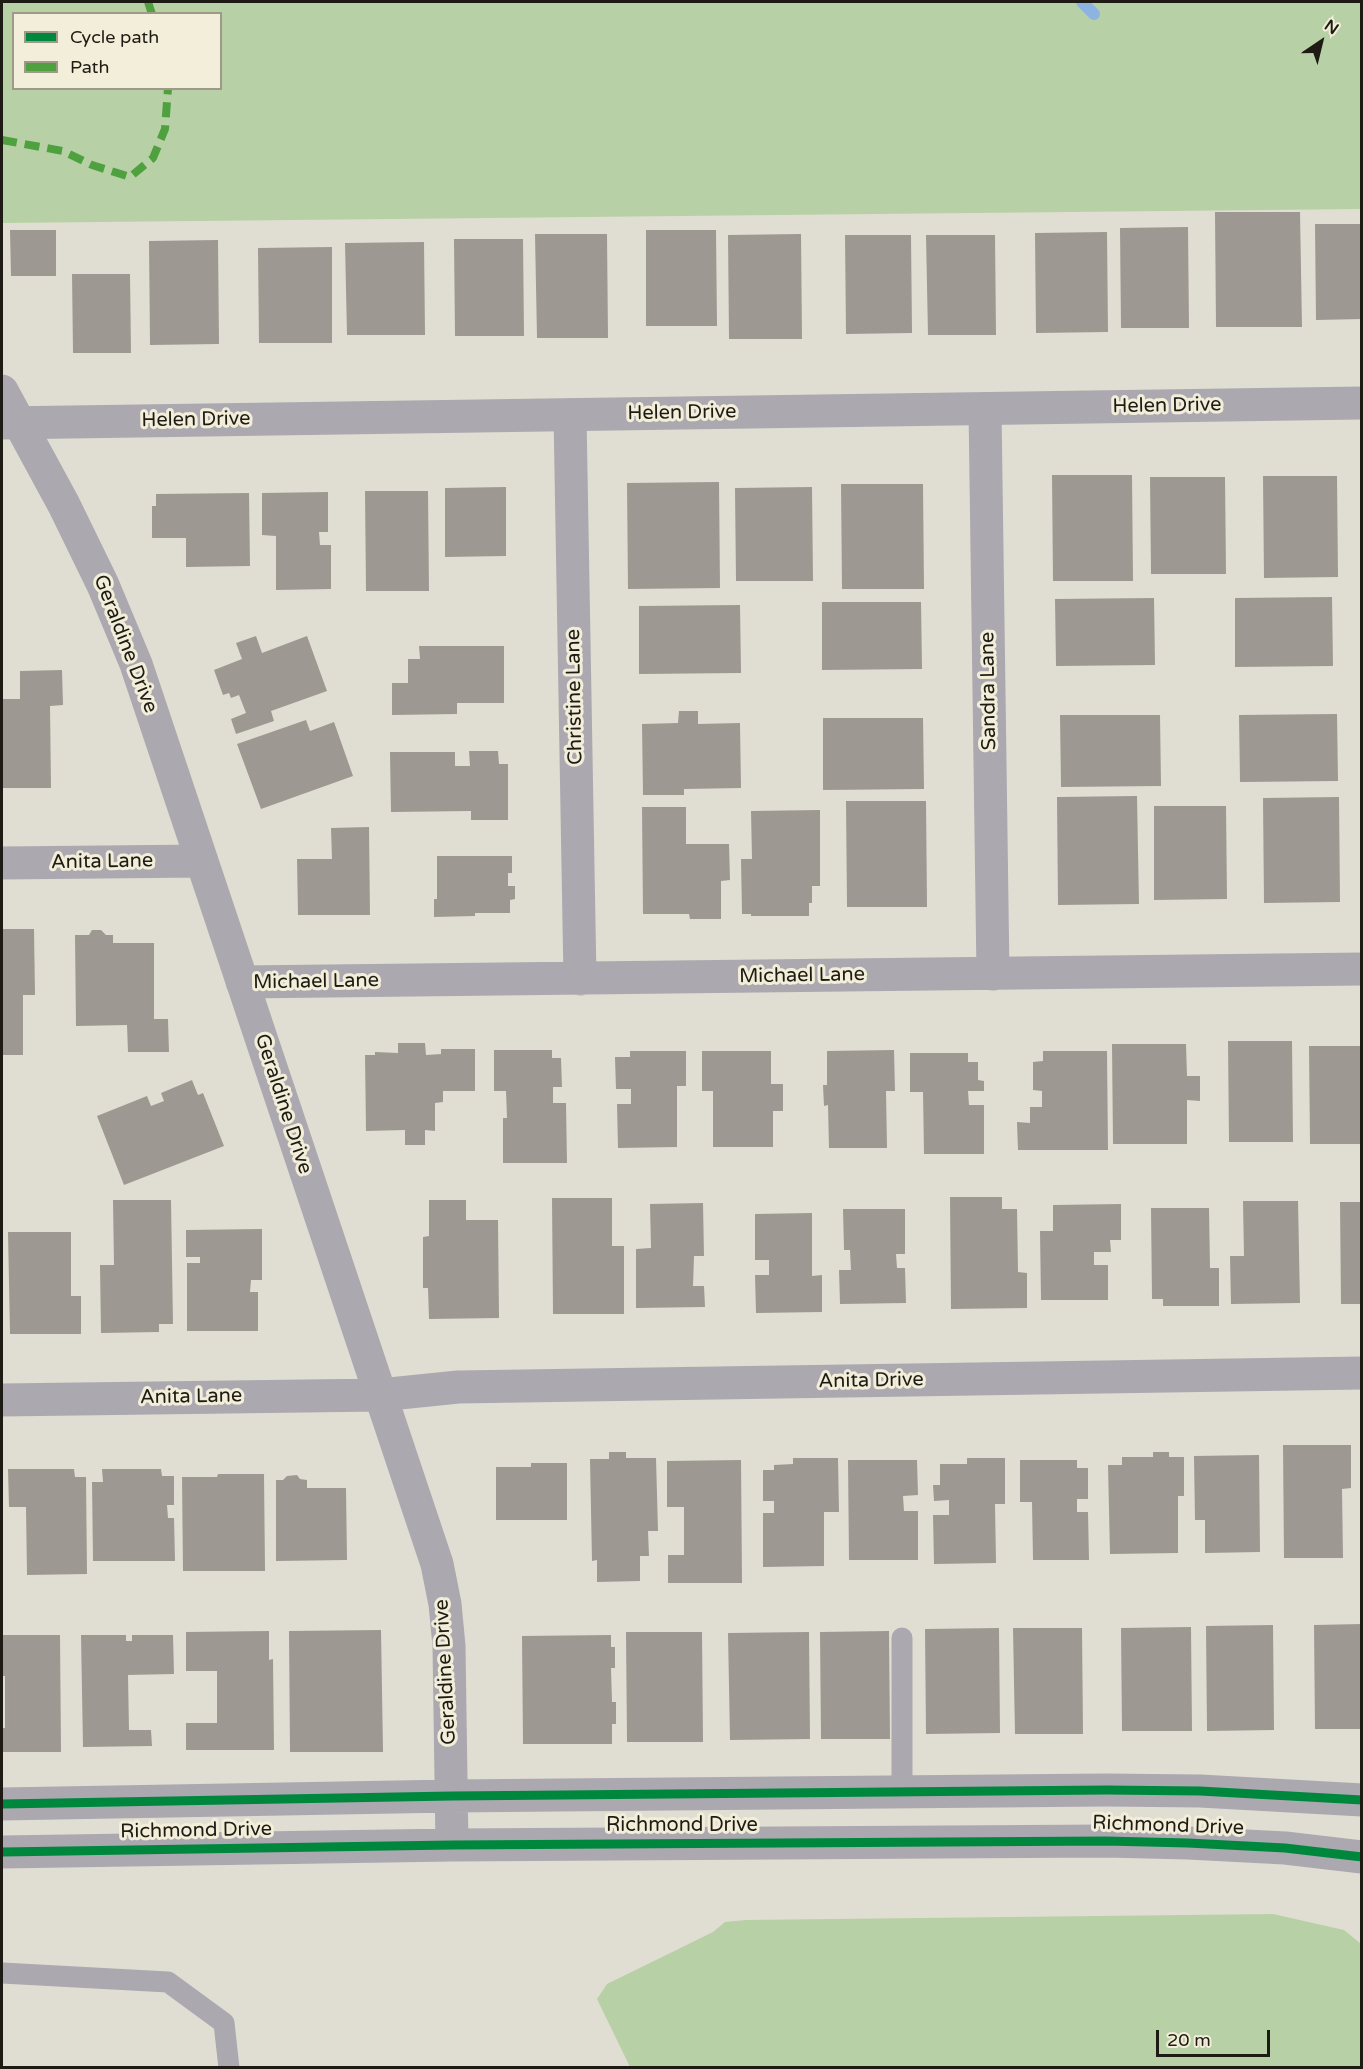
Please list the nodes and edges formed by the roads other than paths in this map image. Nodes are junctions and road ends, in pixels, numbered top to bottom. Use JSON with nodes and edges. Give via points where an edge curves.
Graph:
{"nodes":[{"id":1,"x":2,"y":391,"type":"edge"},
{"id":2,"x":1362,"y":403,"type":"edge"},
{"id":3,"x":985,"y":409,"type":"junction"},
{"id":4,"x":570,"y":415,"type":"junction"},
{"id":5,"x":10,"y":423,"type":"edge"},
{"id":6,"x":202,"y":861,"type":"junction"},
{"id":7,"x":2,"y":863,"type":"edge"},
{"id":8,"x":1362,"y":969,"type":"edge"},
{"id":9,"x":993,"y":974,"type":"junction"},
{"id":10,"x":580,"y":979,"type":"junction"},
{"id":11,"x":242,"y":982,"type":"junction"},
{"id":12,"x":1362,"y":1373,"type":"edge"},
{"id":13,"x":380,"y":1395,"type":"junction"},
{"id":14,"x":2,"y":1400,"type":"edge"},
{"id":15,"x":902,"y":1638,"type":"dead end"},
{"id":16,"x":902,"y":1792,"type":"junction"},
{"id":17,"x":452,"y":1796,"type":"junction"},
{"id":18,"x":1362,"y":1800,"type":"edge"},
{"id":19,"x":2,"y":1804,"type":"edge"},
{"id":20,"x":452,"y":1845,"type":"junction"},
{"id":21,"x":2,"y":1852,"type":"edge"},
{"id":22,"x":1362,"y":1857,"type":"edge"},
{"id":23,"x":2,"y":1973,"type":"edge"},
{"id":24,"x":229,"y":2067,"type":"edge"}],
"edges":[{"from":1,"to":5,"type":"street","name":"Geraldine Drive"},
{"from":2,"to":3,"type":"street","name":"Helen Drive"},
{"from":3,"to":4,"type":"street","name":"Helen Drive"},
{"from":3,"to":9,"type":"street","name":"Sandra Lane"},
{"from":4,"to":5,"type":"street","name":"Helen Drive"},
{"from":4,"to":10,"type":"street","name":"Christine Lane"},
{"from":5,"to":6,"type":"street","name":"Geraldine Drive","via":[[64,505],[103,585],[136,664]]},
{"from":6,"to":7,"type":"street","name":"Anita Lane"},
{"from":6,"to":11,"type":"street","name":"Geraldine Drive"},
{"from":8,"to":9,"type":"street","name":"Michael Lane"},
{"from":9,"to":10,"type":"street","name":"Michael Lane"},
{"from":10,"to":11,"type":"street","name":"Michael Lane"},
{"from":11,"to":13,"type":"street","name":"Geraldine Drive"},
{"from":12,"to":13,"type":"street","name":"Anita Drive","via":[[470,1387]]},
{"from":13,"to":14,"type":"street","name":"Anita Lane"},
{"from":13,"to":17,"type":"street","name":"Geraldine Drive","via":[[437,1564],[445,1604]]},
{"from":15,"to":16,"type":"lane"},
{"from":16,"to":17,"type":"street","name":"Richmond Drive"},
{"from":16,"to":18,"type":"street","name":"Richmond Drive","via":[[1200,1791]]},
{"from":17,"to":19,"type":"street","name":"Richmond Drive"},
{"from":17,"to":20,"type":"street","name":"Geraldine Drive"},
{"from":20,"to":21,"type":"street","name":"Richmond Drive"},
{"from":20,"to":22,"type":"street","name":"Richmond Drive","via":[[1106,1841],[1285,1848]]},
{"from":23,"to":24,"type":"lane","via":[[168,1982],[224,2023]]}]}
